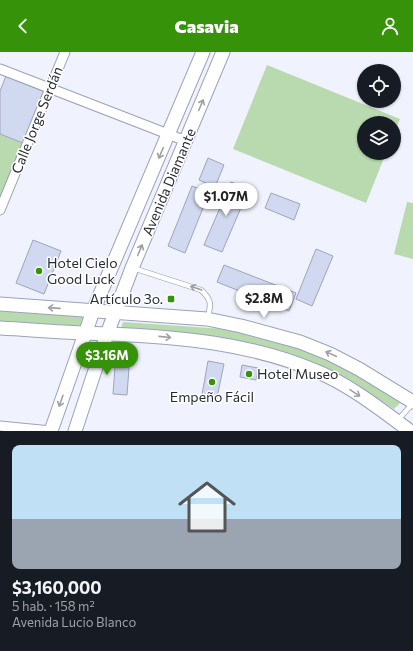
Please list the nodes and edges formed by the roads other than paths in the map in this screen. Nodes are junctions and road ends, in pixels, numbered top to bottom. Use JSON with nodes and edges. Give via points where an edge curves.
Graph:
{"nodes":[{"id":1,"x":65,"y":52,"type":"edge"},
{"id":2,"x":203,"y":52,"type":"edge"},
{"id":3,"x":223,"y":52,"type":"edge"},
{"id":4,"x":0,"y":68,"type":"edge"},
{"id":5,"x":50,"y":87,"type":"junction"},
{"id":6,"x":169,"y":135,"type":"junction"},
{"id":7,"x":186,"y":141,"type":"junction"},
{"id":8,"x":0,"y":210,"type":"edge"},
{"id":9,"x":132,"y":268,"type":"junction"},
{"id":10,"x":0,"y":304,"type":"edge"},
{"id":11,"x":93,"y":311,"type":"junction"},
{"id":12,"x":115,"y":312,"type":"junction"},
{"id":13,"x":207,"y":319,"type":"junction"},
{"id":14,"x":0,"y":328,"type":"edge"},
{"id":15,"x":84,"y":332,"type":"junction"},
{"id":16,"x":107,"y":334,"type":"junction"},
{"id":17,"x":413,"y":402,"type":"edge"},
{"id":18,"x":397,"y":421,"type":"junction"},
{"id":19,"x":0,"y":426,"type":"edge"},
{"id":20,"x":51,"y":431,"type":"edge"},
{"id":21,"x":75,"y":431,"type":"edge"},
{"id":22,"x":410,"y":431,"type":"edge"}],
"edges":[{"from":1,"to":5,"type":"street","name":"Calle Jorge Serdán"},
{"from":2,"to":6,"type":"main road","name":"Avenida Diamante"},
{"from":7,"to":3,"type":"main road","name":"Avenida Diamante","one_way":true},
{"from":4,"to":5,"type":"street"},
{"from":5,"to":6,"type":"street"},
{"from":5,"to":8,"type":"street","name":"Calle Jorge Serdán"},
{"from":6,"to":7,"type":"street"},
{"from":6,"to":11,"type":"main road","name":"Avenida Diamante","one_way":true},
{"from":9,"to":7,"type":"main road","name":"Avenida Diamante","one_way":true},
{"from":9,"to":12,"type":"main road","name":"Avenida Diamante"},
{"from":13,"to":9,"type":"lane","one_way":true,"via":[[211,307],[209,297],[202,290]]},
{"from":11,"to":10,"type":"main road","one_way":true},
{"from":11,"to":12,"type":"main road"},
{"from":11,"to":15,"type":"main road","name":"Avenida Diamante"},
{"from":12,"to":13,"type":"main road"},
{"from":12,"to":16,"type":"main road","name":"Avenida Diamante"},
{"from":17,"to":13,"type":"main road","one_way":true,"via":[[330,354],[300,342]]},
{"from":14,"to":15,"type":"main road"},
{"from":15,"to":16,"type":"main road"},
{"from":15,"to":20,"type":"main road","name":"Avenida Diamante","one_way":true},
{"from":16,"to":18,"type":"main road","one_way":true,"via":[[203,340],[288,361],[316,371],[346,387]]},
{"from":16,"to":21,"type":"main road","name":"Avenida Diamante"},
{"from":17,"to":18,"type":"lane"},
{"from":18,"to":22,"type":"main road"},
{"from":19,"to":20,"type":"street"}]}
